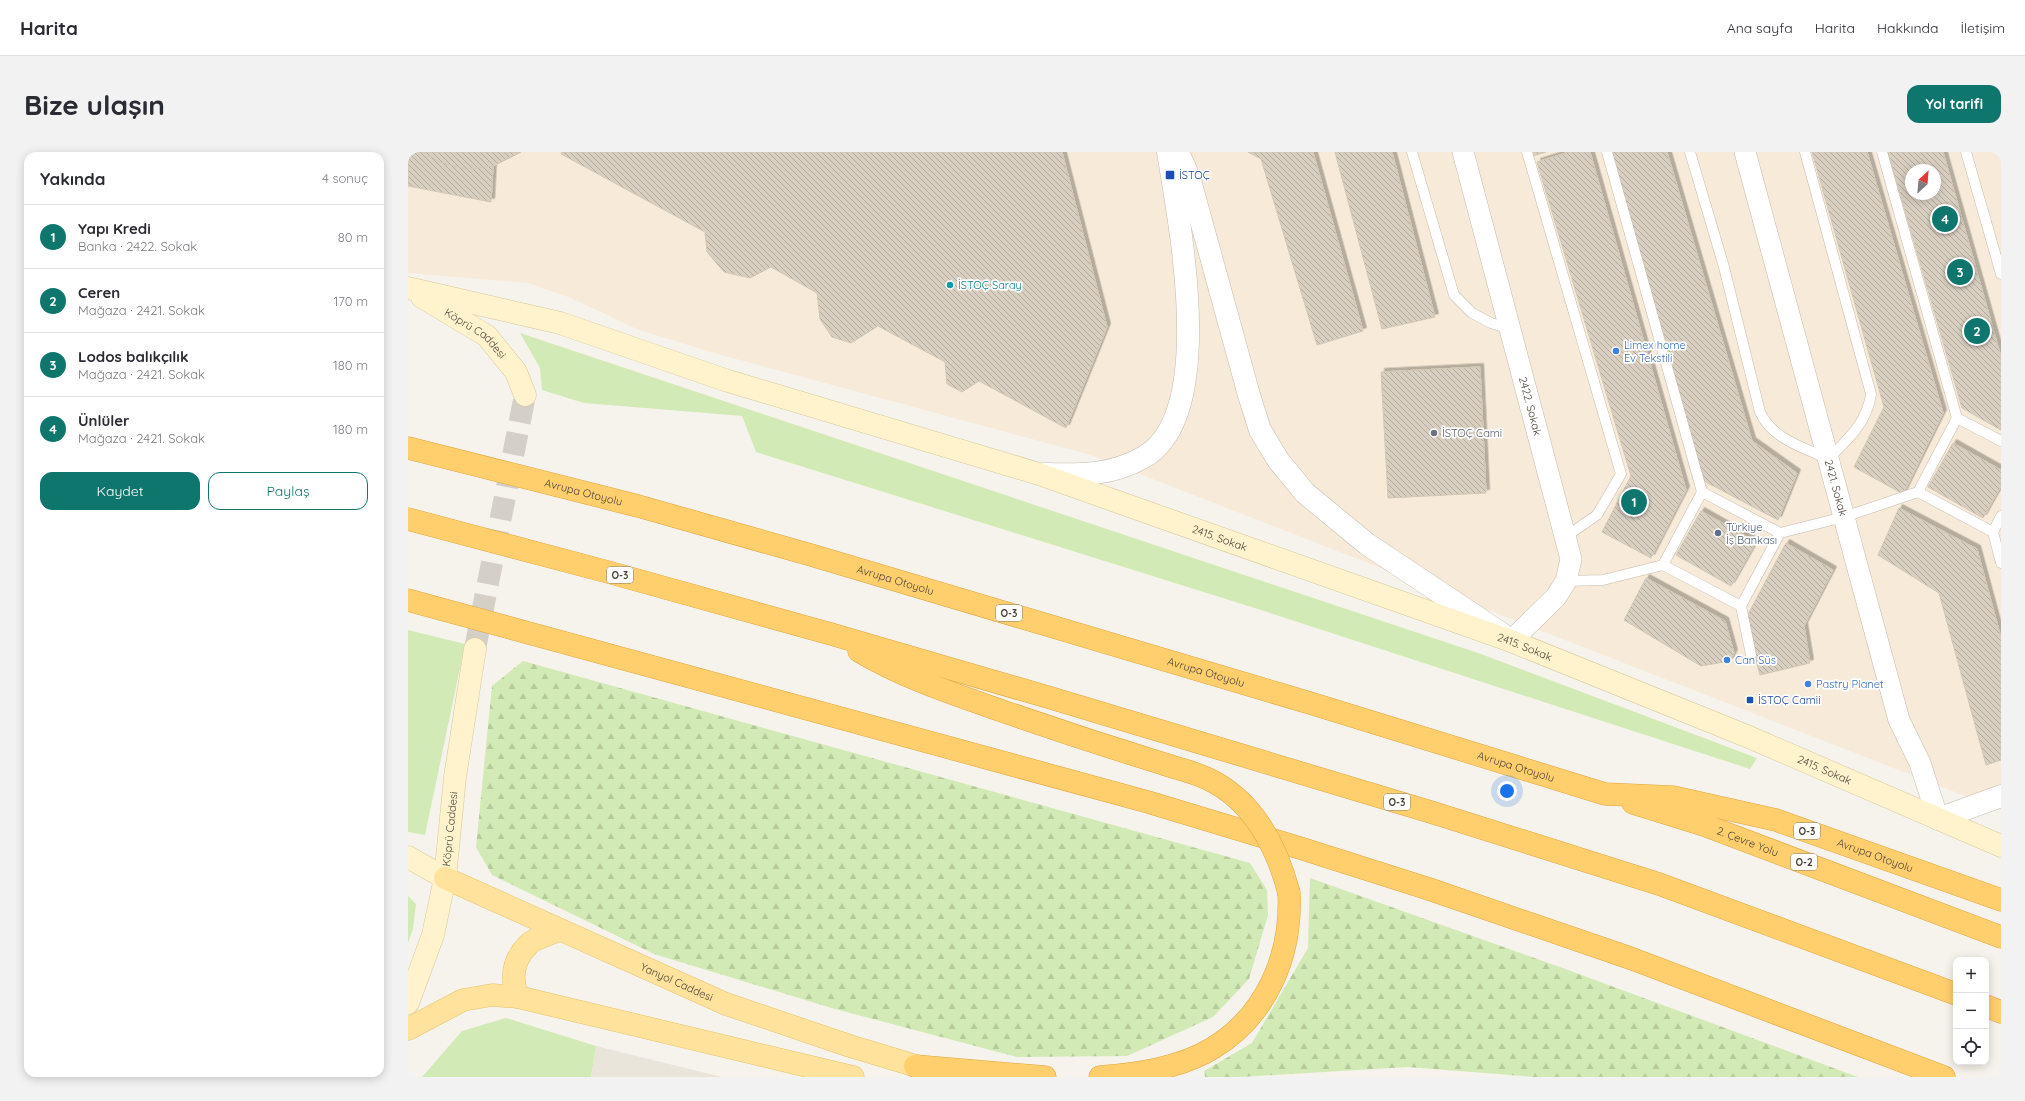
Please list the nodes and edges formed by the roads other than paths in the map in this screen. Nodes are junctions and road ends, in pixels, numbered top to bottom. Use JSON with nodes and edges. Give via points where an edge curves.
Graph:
{"nodes":[{"id":1,"x":1168,"y":152,"type":"edge"},
{"id":2,"x":1178,"y":152,"type":"edge"},
{"id":3,"x":1412,"y":152,"type":"edge"},
{"id":4,"x":1463,"y":152,"type":"edge"},
{"id":5,"x":1527,"y":152,"type":"edge"},
{"id":6,"x":1608,"y":152,"type":"edge"},
{"id":7,"x":1690,"y":152,"type":"edge"},
{"id":8,"x":1745,"y":152,"type":"edge"},
{"id":9,"x":1805,"y":152,"type":"edge"},
{"id":10,"x":1882,"y":152,"type":"edge"},
{"id":11,"x":1966,"y":152,"type":"edge"},
{"id":12,"x":2001,"y":274,"type":"edge"},
{"id":13,"x":408,"y":289,"type":"edge"},
{"id":14,"x":1510,"y":329,"type":"junction"},
{"id":15,"x":525,"y":395,"type":"tunnel mouth"},
{"id":16,"x":1957,"y":418,"type":"junction"},
{"id":17,"x":2001,"y":441,"type":"edge"},
{"id":18,"x":408,"y":448,"type":"edge"},
{"id":19,"x":1828,"y":459,"type":"junction"},
{"id":20,"x":1039,"y":474,"type":"junction"},
{"id":21,"x":1702,"y":492,"type":"junction"},
{"id":22,"x":1918,"y":492,"type":"junction"},
{"id":23,"x":2001,"y":516,"type":"edge"},
{"id":24,"x":1844,"y":517,"type":"junction"},
{"id":25,"x":408,"y":519,"type":"edge"},
{"id":26,"x":1993,"y":532,"type":"junction"},
{"id":27,"x":1780,"y":533,"type":"junction"},
{"id":28,"x":1565,"y":537,"type":"junction"},
{"id":29,"x":2001,"y":564,"type":"edge"},
{"id":30,"x":1663,"y":565,"type":"junction"},
{"id":31,"x":1566,"y":581,"type":"junction"},
{"id":32,"x":408,"y":600,"type":"edge"},
{"id":33,"x":1741,"y":606,"type":"junction"},
{"id":34,"x":831,"y":634,"type":"junction"},
{"id":35,"x":1511,"y":641,"type":"junction"},
{"id":36,"x":475,"y":650,"type":"tunnel mouth"},
{"id":37,"x":1751,"y":655,"type":"dead end"},
{"id":38,"x":1605,"y":794,"type":"junction"},
{"id":39,"x":2001,"y":796,"type":"edge"},
{"id":40,"x":1938,"y":819,"type":"junction"},
{"id":41,"x":2001,"y":846,"type":"edge"},
{"id":42,"x":408,"y":857,"type":"edge"},
{"id":43,"x":445,"y":878,"type":"junction"},
{"id":44,"x":2001,"y":900,"type":"edge"},
{"id":45,"x":560,"y":930,"type":"junction"},
{"id":46,"x":2001,"y":937,"type":"edge"},
{"id":47,"x":1953,"y":993,"type":"edge"},
{"id":48,"x":518,"y":997,"type":"junction"},
{"id":49,"x":408,"y":1003,"type":"edge"},
{"id":50,"x":1989,"y":1007,"type":"edge"},
{"id":51,"x":2001,"y":1012,"type":"edge"},
{"id":52,"x":408,"y":1029,"type":"edge"},
{"id":53,"x":915,"y":1066,"type":"junction"},
{"id":54,"x":853,"y":1077,"type":"edge"},
{"id":55,"x":956,"y":1077,"type":"edge"},
{"id":56,"x":1045,"y":1077,"type":"edge"},
{"id":57,"x":1100,"y":1077,"type":"edge"},
{"id":58,"x":1944,"y":1077,"type":"edge"}],
"edges":[{"from":1,"to":20,"type":"street","via":[[1188,286],[1186,368],[1178,413],[1163,440],[1145,457],[1113,470],[1091,475]]},
{"from":2,"to":35,"type":"street","via":[[1189,177],[1260,430],[1278,460],[1305,493],[1368,544]]},
{"from":3,"to":14,"type":"lane","via":[[1454,295],[1476,316]]},
{"from":4,"to":14,"type":"street","name":"2422. Sokak"},
{"from":5,"to":28,"type":"lane","via":[[1621,474],[1597,515]]},
{"from":6,"to":21,"type":"lane"},
{"from":7,"to":19,"type":"lane","via":[[1724,267],[1760,412],[1769,426],[1782,437]]},
{"from":8,"to":19,"type":"street","name":"2421. Sokak"},
{"from":9,"to":19,"type":"lane","via":[[1871,394],[1870,406],[1860,426]]},
{"from":10,"to":16,"type":"lane"},
{"from":11,"to":12,"type":"lane"},
{"from":13,"to":15,"type":"main road","name":"Köprü Caddesi","via":[[488,336],[516,372]]},
{"from":13,"to":20,"type":"main road","name":"2415. Sokak","via":[[560,323],[725,380]]},
{"from":14,"to":28,"type":"street","name":"2422. Sokak"},
{"from":16,"to":17,"type":"lane"},
{"from":16,"to":22,"type":"lane"},
{"from":18,"to":38,"type":"highway","name":"Avrupa Otoyolu","number":"O-3","via":[[638,506],[811,555],[1287,696]]},
{"from":19,"to":24,"type":"street","name":"2421. Sokak"},
{"from":20,"to":35,"type":"main road","name":"2415. Sokak"},
{"from":21,"to":27,"type":"lane"},
{"from":21,"to":30,"type":"lane"},
{"from":22,"to":24,"type":"lane"},
{"from":22,"to":26,"type":"lane"},
{"from":23,"to":26,"type":"lane"},
{"from":24,"to":27,"type":"lane"},
{"from":24,"to":40,"type":"street","name":"2421. Sokak","via":[[1900,720],[1920,763]]},
{"from":25,"to":34,"type":"highway","number":"O-3"},
{"from":26,"to":29,"type":"lane"},
{"from":27,"to":33,"type":"lane"},
{"from":28,"to":31,"type":"street","name":"2422. Sokak","via":[[1570,559]]},
{"from":30,"to":31,"type":"lane","via":[[1603,580]]},
{"from":30,"to":33,"type":"lane"},
{"from":31,"to":35,"type":"street","name":"2422. Sokak","via":[[1556,597]]},
{"from":32,"to":58,"type":"highway","via":[[1148,802],[1300,848],[1630,958]]},
{"from":33,"to":37,"type":"lane"},
{"from":34,"to":47,"type":"highway","number":"O-3","via":[[1248,757],[1659,884]]},
{"from":34,"to":57,"type":"highway","bridge":true,"via":[[877,662],[941,691],[1208,779],[1242,802],[1261,825],[1283,869],[1289,893],[1289,927],[1283,954],[1259,1006],[1244,1023],[1213,1048],[1175,1065],[1130,1075]]},
{"from":35,"to":40,"type":"main road","name":"2415. Sokak","via":[[1749,737]]},
{"from":36,"to":43,"type":"main road","name":"Köprü Caddesi","via":[[455,777]]},
{"from":38,"to":44,"type":"highway","name":"Avrupa Otoyolu","number":"O-3","via":[[1673,796],[1776,820]]},
{"from":38,"to":46,"type":"highway","name":"2. Çevre Yolu","number":"O-2","via":[[1704,825]]},
{"from":39,"to":40,"type":"street"},
{"from":40,"to":41,"type":"main road","name":"2415. Sokak"},
{"from":42,"to":43,"type":"main road","name":"Yanyol Caddesi"},
{"from":43,"to":45,"type":"main road","name":"Yanyol Caddesi"},
{"from":43,"to":49,"type":"main road","name":"Köprü Caddesi","via":[[433,935]]},
{"from":45,"to":48,"type":"main road","via":[[528,944],[515,967],[513,984]]},
{"from":45,"to":53,"type":"main road","name":"Yanyol Caddesi","via":[[726,1004]]},
{"from":48,"to":52,"type":"main road","via":[[492,996],[463,1000]]},
{"from":48,"to":54,"type":"main road"},
{"from":50,"to":51,"type":"highway"},
{"from":53,"to":55,"type":"main road","name":"Yanyol Caddesi"},
{"from":53,"to":56,"type":"highway"}]}
